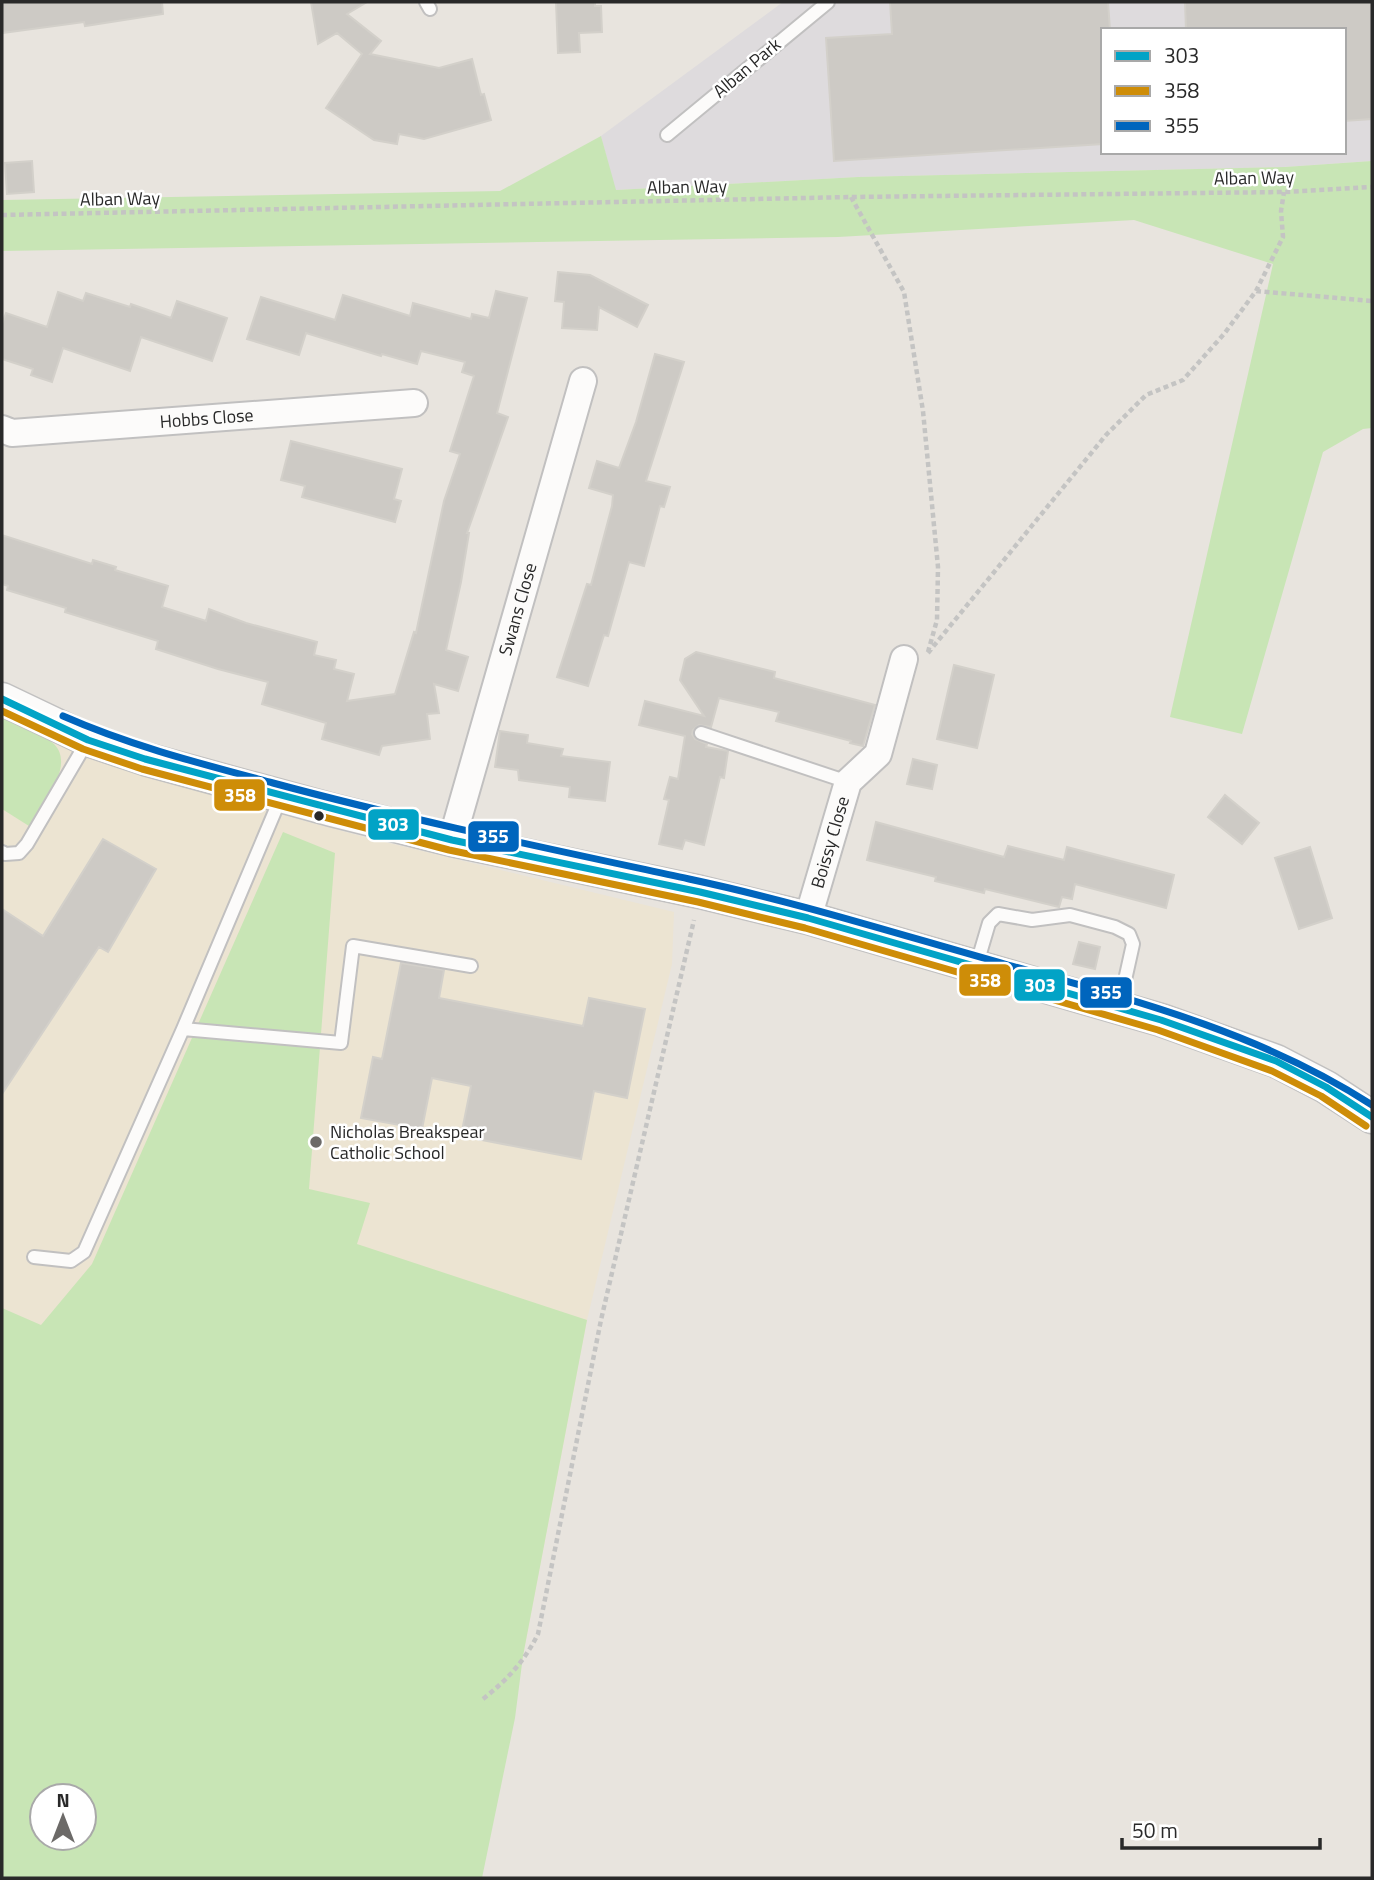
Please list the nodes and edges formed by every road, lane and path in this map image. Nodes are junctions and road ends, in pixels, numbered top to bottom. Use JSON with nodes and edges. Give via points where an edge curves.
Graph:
{"nodes":[{"id":1,"x":828,"y":2,"type":"edge"},
{"id":2,"x":667,"y":135,"type":"dead end"},
{"id":3,"x":1372,"y":187,"type":"edge"},
{"id":4,"x":1284,"y":192,"type":"junction"},
{"id":5,"x":851,"y":197,"type":"junction"},
{"id":6,"x":2,"y":215,"type":"edge"},
{"id":7,"x":1256,"y":291,"type":"junction"},
{"id":8,"x":1372,"y":301,"type":"edge"},
{"id":9,"x":583,"y":381,"type":"dead end"},
{"id":10,"x":414,"y":403,"type":"dead end"},
{"id":11,"x":2,"y":429,"type":"edge"},
{"id":12,"x":916,"y":656,"type":"junction"},
{"id":13,"x":2,"y":699,"type":"edge"},
{"id":14,"x":701,"y":733,"type":"dead end"},
{"id":15,"x":88,"y":740,"type":"junction"},
{"id":16,"x":848,"y":782,"type":"junction"},
{"id":17,"x":281,"y":796,"type":"junction"},
{"id":18,"x":452,"y":839,"type":"junction"},
{"id":19,"x":2,"y":852,"type":"edge"},
{"id":20,"x":700,"y":892,"type":"junction"},
{"id":21,"x":808,"y":918,"type":"junction"},
{"id":22,"x":471,"y":965,"type":"dead end"},
{"id":23,"x":975,"y":967,"type":"junction"},
{"id":24,"x":1119,"y":1007,"type":"junction"},
{"id":25,"x":183,"y":1030,"type":"junction"},
{"id":26,"x":1372,"y":1116,"type":"edge"},
{"id":27,"x":34,"y":1257,"type":"dead end"},
{"id":28,"x":483,"y":1699,"type":"dead end"}],
"edges":[{"from":1,"to":2,"type":"lane","name":"Alban Park"},
{"from":3,"to":4,"type":"path","name":"Alban Way"},
{"from":4,"to":5,"type":"path","name":"Alban Way"},
{"from":4,"to":7,"type":"path","via":[[1283,237]]},
{"from":5,"to":6,"type":"path","name":"Alban Way"},
{"from":5,"to":12,"type":"path","via":[[904,292],[923,411],[938,567],[937,620]]},
{"from":7,"to":8,"type":"path"},
{"from":7,"to":12,"type":"path","via":[[1183,380],[1146,395],[1106,435]]},
{"from":9,"to":18,"type":"street","name":"Swans Close"},
{"from":10,"to":11,"type":"street","name":"Hobbs Close","via":[[12,433]]},
{"from":12,"to":16,"type":"street","name":"Boissy Close","via":[[878,754]]},
{"from":13,"to":15,"type":"street"},
{"from":14,"to":16,"type":"lane"},
{"from":15,"to":17,"type":"street"},
{"from":15,"to":19,"type":"lane","via":[[27,844],[19,853]]},
{"from":16,"to":21,"type":"street","name":"Boissy Close"},
{"from":17,"to":18,"type":"street"},
{"from":17,"to":25,"type":"lane"},
{"from":18,"to":20,"type":"street"},
{"from":20,"to":21,"type":"street"},
{"from":20,"to":28,"type":"path","via":[[601,1320],[538,1633],[527,1657]]},
{"from":21,"to":23,"type":"street"},
{"from":22,"to":25,"type":"lane","via":[[353,946],[341,1043]]},
{"from":23,"to":24,"type":"street"},
{"from":23,"to":24,"type":"lane","via":[[989,923],[999,914],[1032,920],[1070,915],[1115,927],[1129,934],[1133,944]]},
{"from":24,"to":26,"type":"street","via":[[1276,1061]]},
{"from":25,"to":27,"type":"lane","via":[[84,1252],[71,1261]]}]}
